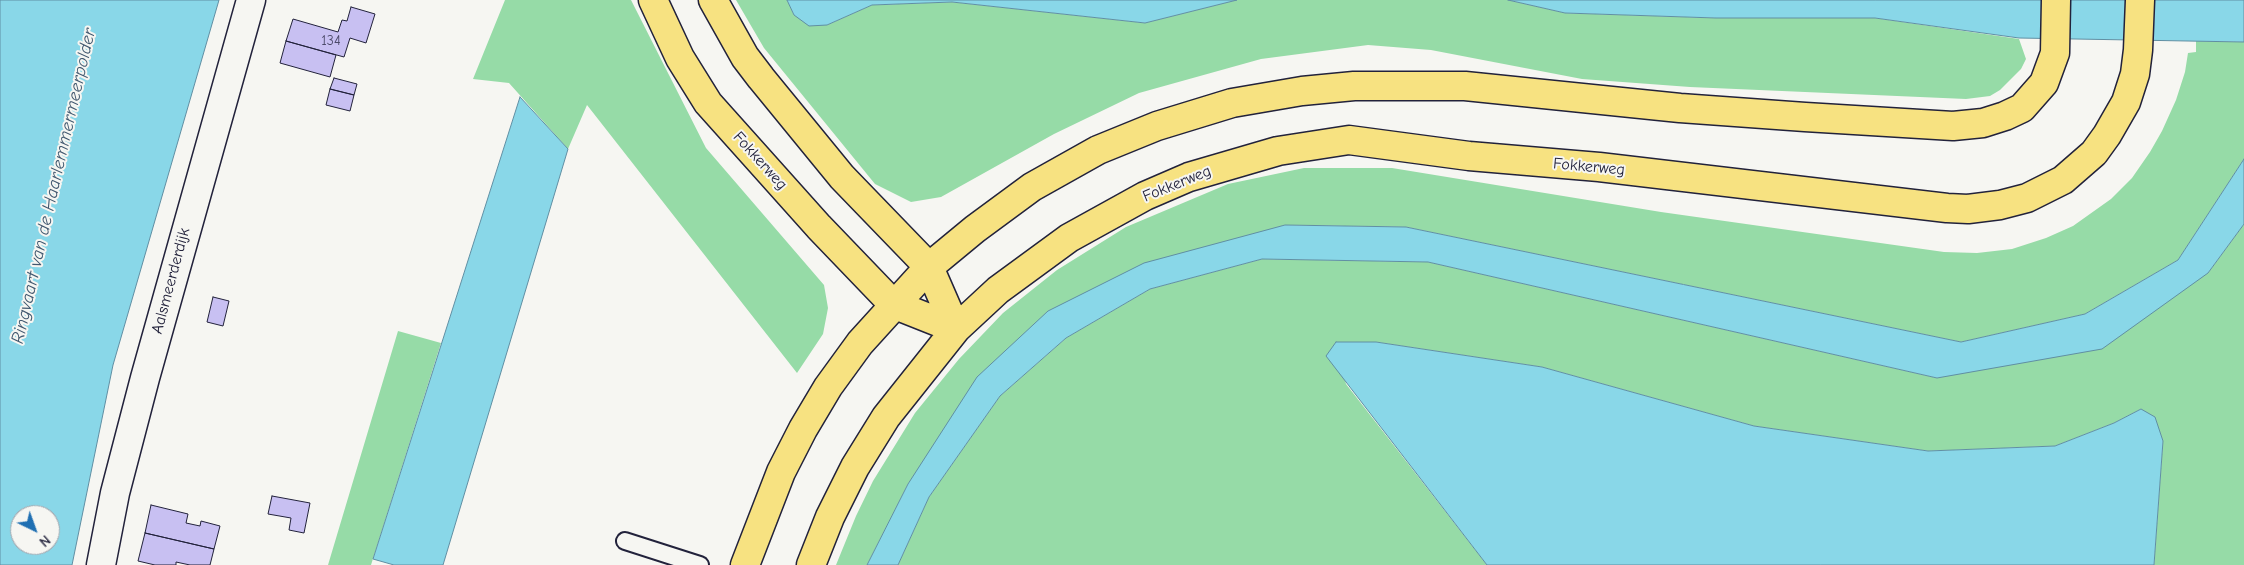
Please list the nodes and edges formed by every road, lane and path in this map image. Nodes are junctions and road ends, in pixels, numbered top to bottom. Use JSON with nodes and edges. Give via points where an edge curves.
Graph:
{"nodes":[{"id":1,"x":251,"y":0,"type":"edge"},
{"id":2,"x":653,"y":0,"type":"edge"},
{"id":3,"x":713,"y":0,"type":"edge"},
{"id":4,"x":2056,"y":0,"type":"edge"},
{"id":5,"x":2140,"y":0,"type":"edge"},
{"id":6,"x":928,"y":267,"type":"junction"},
{"id":7,"x":893,"y":304,"type":"junction"},
{"id":8,"x":956,"y":329,"type":"junction"},
{"id":9,"x":625,"y":541,"type":"dead end"},
{"id":10,"x":101,"y":565,"type":"edge"},
{"id":11,"x":700,"y":565,"type":"edge"},
{"id":12,"x":745,"y":565,"type":"edge"},
{"id":13,"x":811,"y":565,"type":"edge"}],
"edges":[{"from":1,"to":10,"type":"street","name":"Aalsmeerderdijk","via":[[144,378]]},
{"from":2,"to":7,"type":"main road","name":"Fokkerweg","via":[[680,58],[708,103]]},
{"from":3,"to":6,"type":"main road","via":[[740,49],[768,86],[842,177]]},
{"from":4,"to":6,"type":"main road","via":[[2055,50],[2046,79],[2038,92],[2026,104],[2004,116],[1970,125],[1689,109],[1465,86],[1354,86],[1265,96],[1192,114],[1098,150],[1020,195]]},
{"from":5,"to":8,"type":"main road","name":"Fokkerweg","via":[[2135,74],[2126,102],[2107,135],[2078,168],[2052,186],[2013,202],[1986,208],[1947,208],[1349,140],[1238,161],[1145,196],[1041,257],[998,290]]},
{"from":6,"to":7,"type":"main road"},
{"from":6,"to":8,"type":"main road"},
{"from":7,"to":8,"type":"main road","name":"Fokkerweg"},
{"from":7,"to":12,"type":"main road","via":[[828,387],[803,429]]},
{"from":8,"to":13,"type":"main road","name":"Fokkerweg","via":[[886,417],[855,467]]},
{"from":9,"to":11,"type":"lane"}]}
